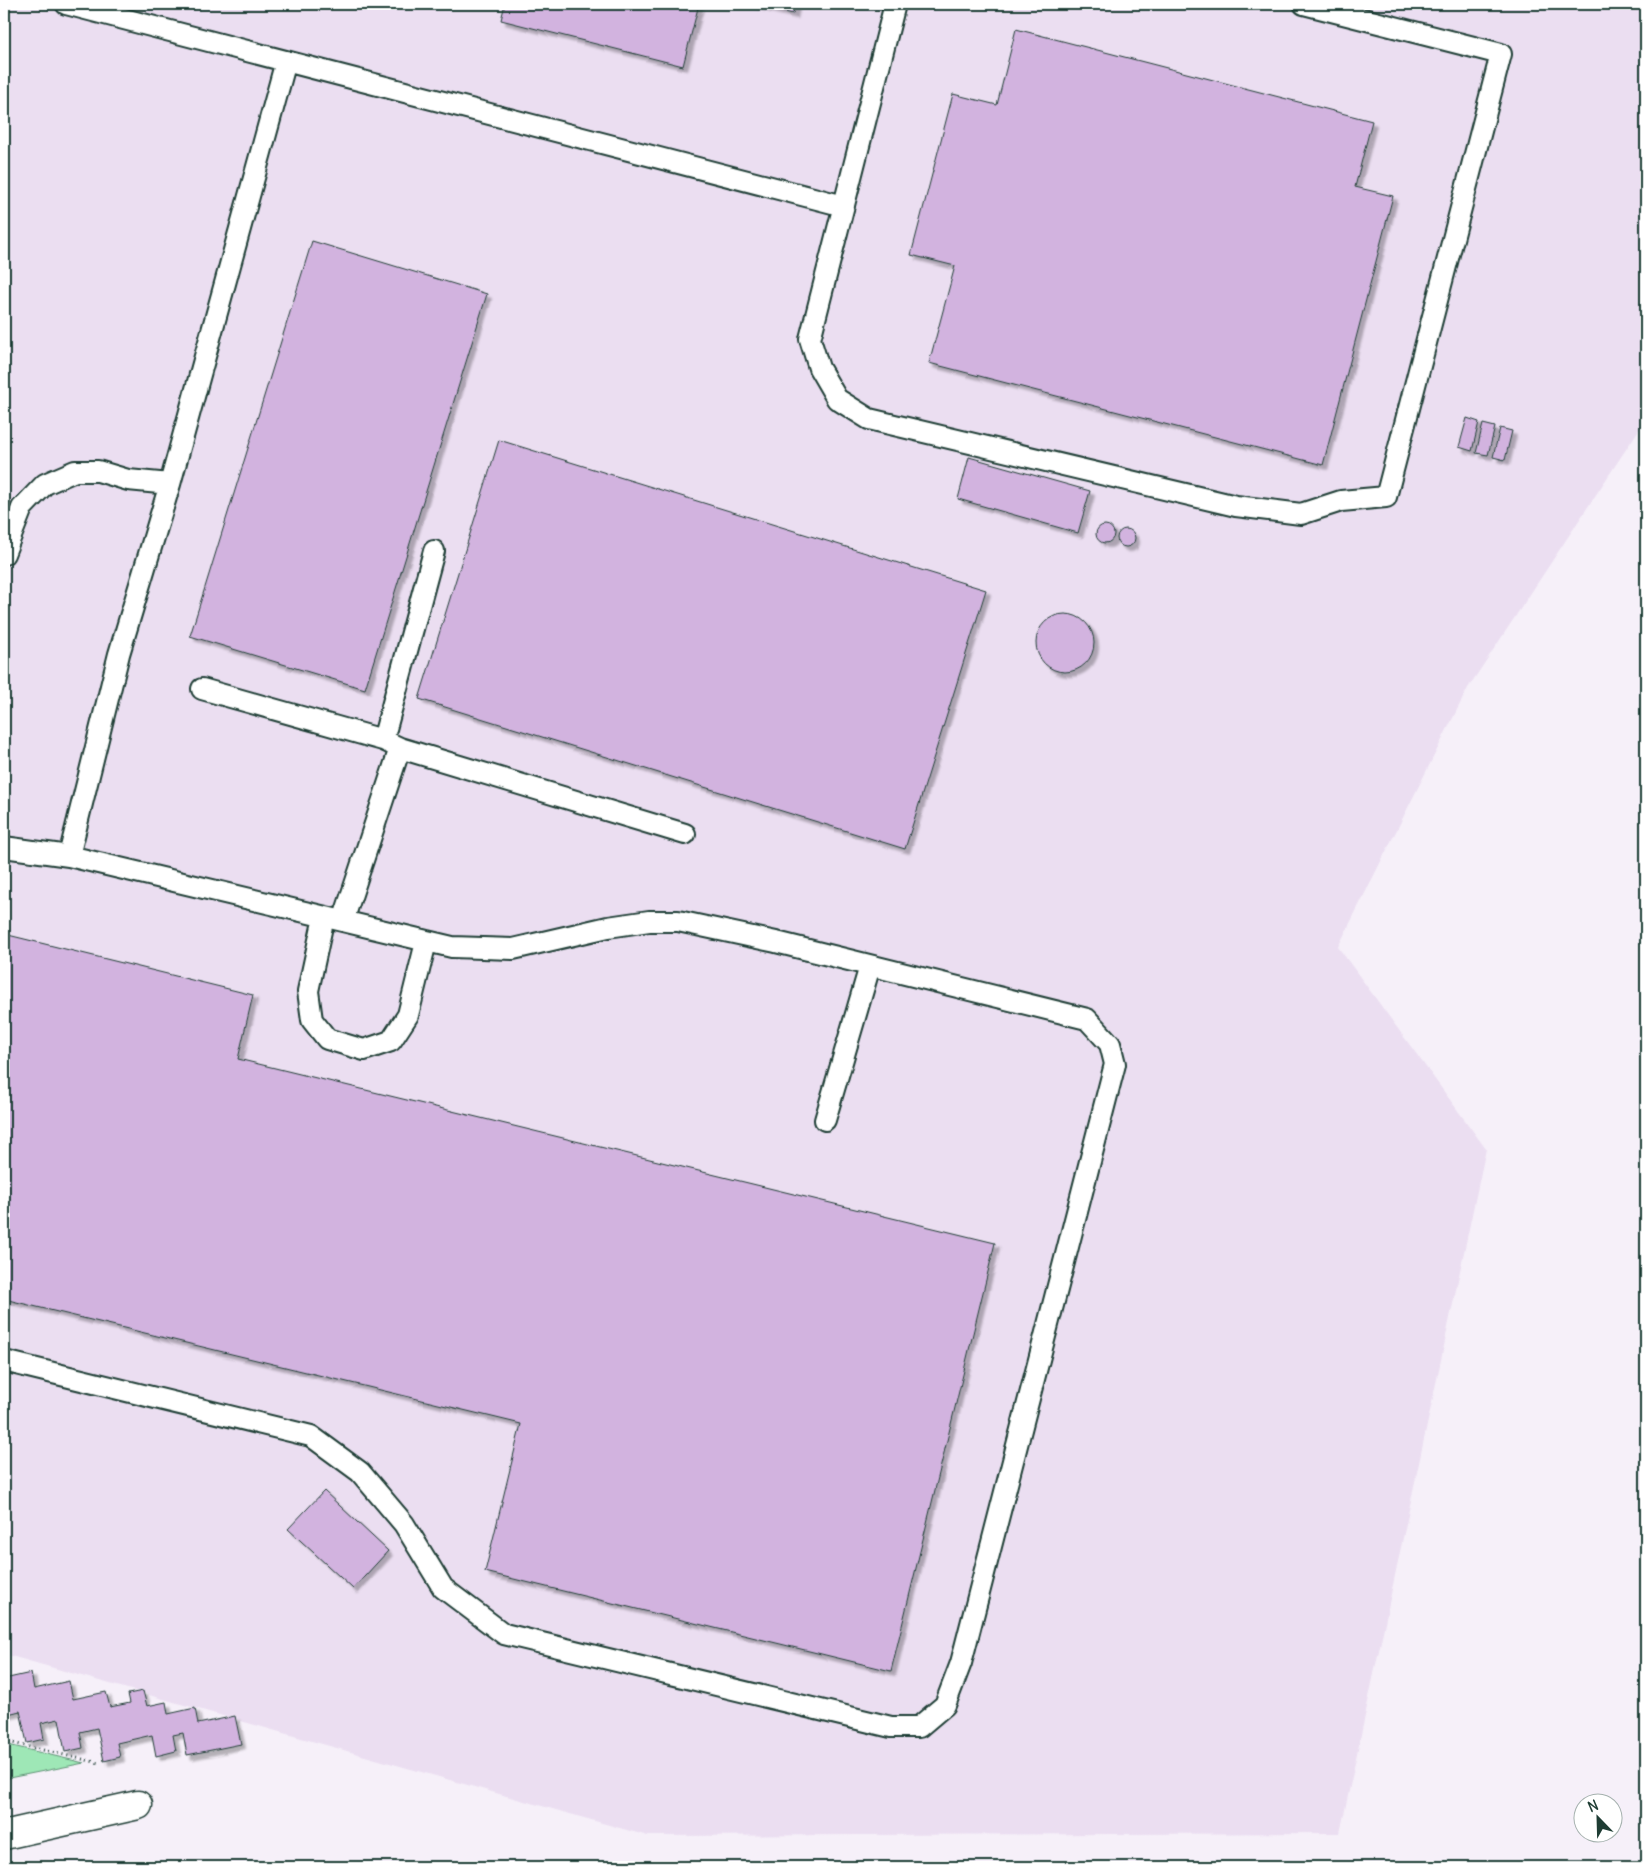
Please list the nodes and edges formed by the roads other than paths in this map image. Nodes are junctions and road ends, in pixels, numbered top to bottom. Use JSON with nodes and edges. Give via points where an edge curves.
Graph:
{"nodes":[{"id":1,"x":66,"y":4,"type":"edge"},
{"id":2,"x":895,"y":4,"type":"edge"},
{"id":3,"x":1304,"y":4,"type":"edge"},
{"id":4,"x":286,"y":61,"type":"junction"},
{"id":5,"x":844,"y":206,"type":"junction"},
{"id":6,"x":170,"y":484,"type":"junction"},
{"id":7,"x":434,"y":550,"type":"dead end"},
{"id":8,"x":4,"y":554,"type":"edge"},
{"id":9,"x":202,"y":689,"type":"dead end"},
{"id":10,"x":392,"y":744,"type":"junction"},
{"id":11,"x":685,"y":834,"type":"dead end"},
{"id":12,"x":4,"y":847,"type":"edge"},
{"id":13,"x":69,"y":856,"type":"junction"},
{"id":14,"x":334,"y":919,"type":"junction"},
{"id":15,"x":426,"y":942,"type":"junction"},
{"id":16,"x":870,"y":966,"type":"junction"},
{"id":17,"x":825,"y":1120,"type":"dead end"},
{"id":18,"x":4,"y":1361,"type":"edge"},
{"id":19,"x":138,"y":1805,"type":"dead end"},
{"id":20,"x":4,"y":1835,"type":"edge"}],
"edges":[{"from":1,"to":4,"type":"lane"},
{"from":2,"to":5,"type":"lane"},
{"from":3,"to":5,"type":"lane","via":[[1501,54],[1386,497],[1341,501],[1301,514],[1236,506],[869,419],[837,399],[819,368],[810,339]]},
{"from":4,"to":5,"type":"lane"},
{"from":4,"to":6,"type":"lane"},
{"from":6,"to":8,"type":"lane","via":[[128,480],[98,470],[75,471],[45,484],[22,508]]},
{"from":6,"to":13,"type":"lane","via":[[120,654]]},
{"from":7,"to":10,"type":"lane"},
{"from":9,"to":10,"type":"lane"},
{"from":10,"to":11,"type":"lane"},
{"from":10,"to":14,"type":"lane"},
{"from":12,"to":13,"type":"lane"},
{"from":13,"to":14,"type":"lane"},
{"from":14,"to":15,"type":"lane"},
{"from":14,"to":15,"type":"lane","via":[[308,991],[312,1020],[327,1039],[364,1050],[391,1041],[408,1015]]},
{"from":15,"to":16,"type":"lane","via":[[452,947],[513,949],[608,927],[678,921]]},
{"from":16,"to":17,"type":"lane"},
{"from":16,"to":18,"type":"lane","via":[[1087,1019],[1110,1044],[1115,1064],[961,1663],[945,1705],[919,1726],[891,1727],[504,1634],[442,1588],[404,1524],[360,1472],[311,1436]]},
{"from":19,"to":20,"type":"street"}]}
